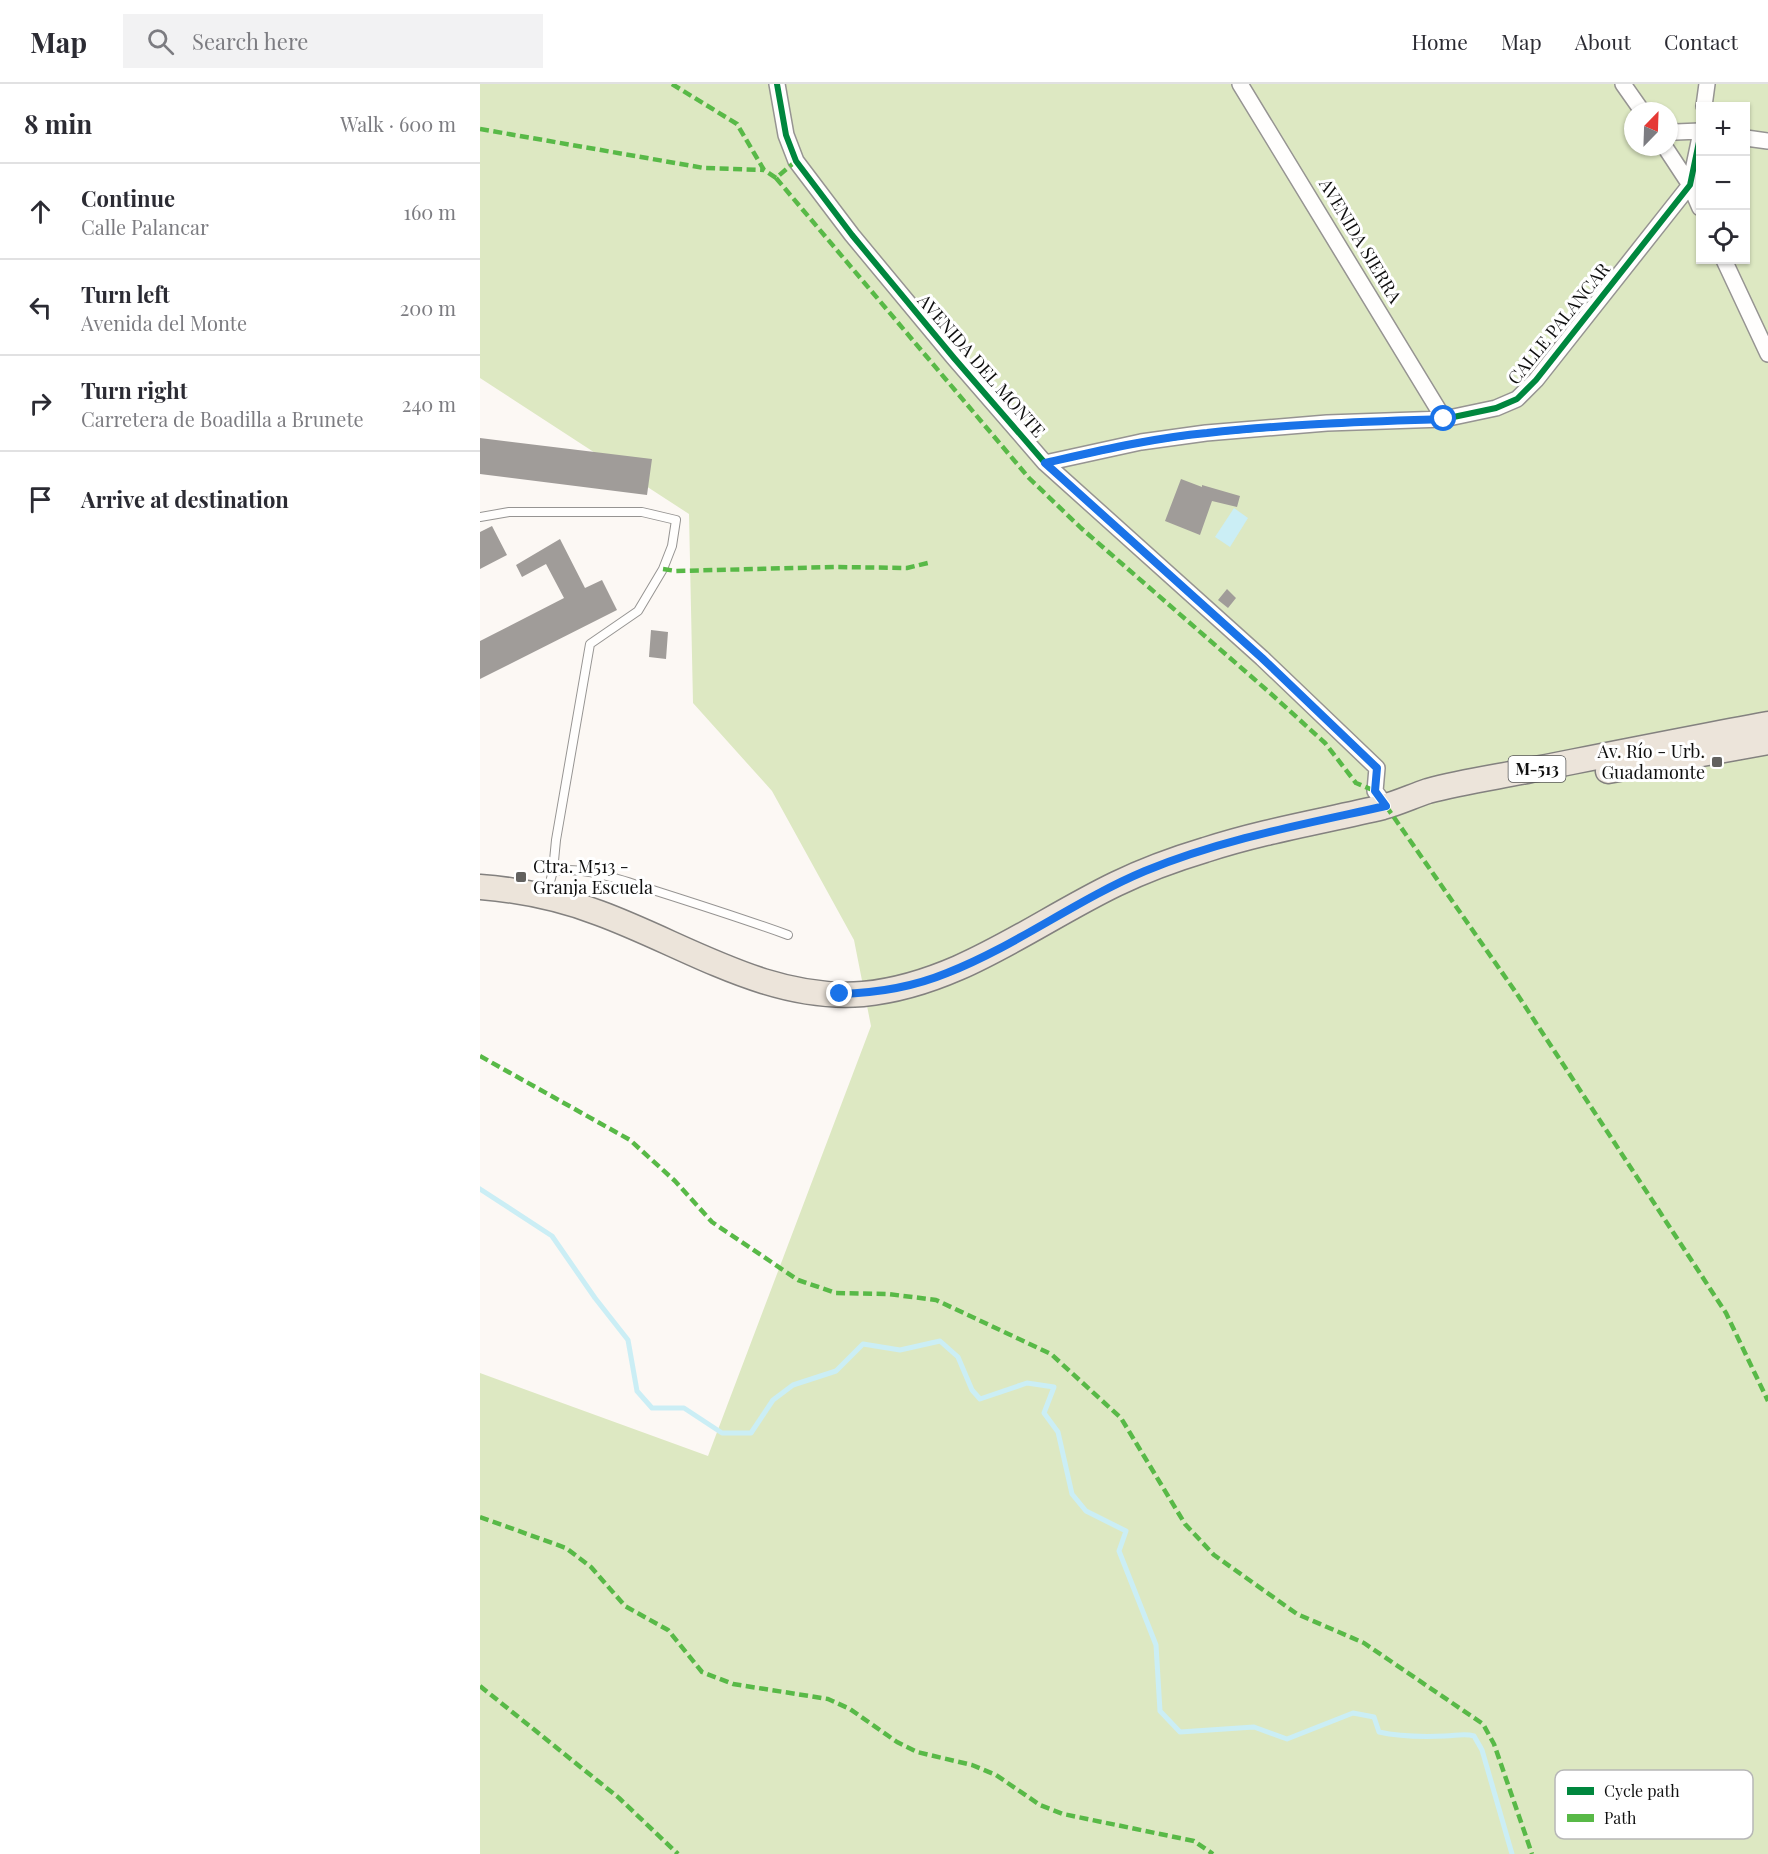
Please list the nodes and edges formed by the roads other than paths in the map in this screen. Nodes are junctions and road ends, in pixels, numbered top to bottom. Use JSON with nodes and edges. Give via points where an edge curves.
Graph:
{"nodes":[{"id":1,"x":777,"y":84,"type":"edge"},
{"id":2,"x":1240,"y":84,"type":"edge"},
{"id":3,"x":1623,"y":84,"type":"edge"},
{"id":4,"x":1707,"y":84,"type":"edge"},
{"id":5,"x":1636,"y":102,"type":"edge"},
{"id":6,"x":1705,"y":102,"type":"edge"},
{"id":7,"x":1696,"y":131,"type":"edge"},
{"id":8,"x":1678,"y":132,"type":"edge"},
{"id":9,"x":1750,"y":139,"type":"edge"},
{"id":10,"x":1768,"y":141,"type":"edge"},
{"id":11,"x":1671,"y":156,"type":"edge"},
{"id":12,"x":1697,"y":156,"type":"edge"},
{"id":13,"x":1690,"y":185,"type":"junction"},
{"id":14,"x":1696,"y":198,"type":"edge"},
{"id":15,"x":1726,"y":264,"type":"edge"},
{"id":16,"x":1768,"y":354,"type":"edge"},
{"id":17,"x":1444,"y":419,"type":"junction"},
{"id":18,"x":1045,"y":463,"type":"junction"},
{"id":19,"x":480,"y":517,"type":"edge"},
{"id":20,"x":1768,"y":717,"type":"edge"},
{"id":21,"x":1768,"y":724,"type":"edge"},
{"id":22,"x":1768,"y":734,"type":"edge"},
{"id":23,"x":1690,"y":738,"type":"junction"},
{"id":24,"x":1768,"y":742,"type":"edge"},
{"id":25,"x":1611,"y":771,"type":"junction"},
{"id":26,"x":1386,"y":806,"type":"junction"},
{"id":27,"x":553,"y":871,"type":"junction"},
{"id":28,"x":480,"y":887,"type":"edge"},
{"id":29,"x":546,"y":898,"type":"junction"},
{"id":30,"x":788,"y":935,"type":"dead end"}],
"edges":[{"from":1,"to":18,"type":"street","name":"AVENIDA DEL MONTE","via":[[786,135],[796,162],[859,244]]},
{"from":2,"to":17,"type":"street","name":"AVENIDA SIERRA"},
{"from":3,"to":5,"type":"street"},
{"from":4,"to":6,"type":"street"},
{"from":7,"to":8,"type":"street"},
{"from":9,"to":10,"type":"street"},
{"from":11,"to":13,"type":"street"},
{"from":12,"to":13,"type":"street","name":"CALLE PALANCAR"},
{"from":13,"to":14,"type":"street"},
{"from":13,"to":17,"type":"street","name":"CALLE PALANCAR","via":[[1517,399],[1496,408]]},
{"from":15,"to":16,"type":"street"},
{"from":17,"to":18,"type":"street","name":"CALLE PALANCAR","via":[[1206,433],[1141,442]]},
{"from":18,"to":26,"type":"street","name":"AVENIDA DEL MONTE","via":[[1262,658],[1377,768],[1375,791]]},
{"from":19,"to":27,"type":"lane","via":[[509,512],[642,512],[676,520],[663,569],[638,611],[590,644]]},
{"from":20,"to":23,"type":"main road","number":"M-513","via":[[1729,724]]},
{"from":21,"to":23,"type":"main road","number":"M-513"},
{"from":22,"to":25,"type":"main road","via":[[1643,757]]},
{"from":23,"to":26,"type":"main road","number":"M-513","via":[[1430,791]]},
{"from":24,"to":25,"type":"main road","number":"M-513"},
{"from":25,"to":26,"type":"main road","number":"M-513","via":[[1430,804]]},
{"from":26,"to":29,"type":"main road","number":"M-513","via":[[1267,832],[1187,856],[1114,885],[945,974],[864,994],[820,992],[742,975],[598,912]]},
{"from":27,"to":29,"type":"lane"},
{"from":27,"to":30,"type":"lane","via":[[591,871]]},
{"from":28,"to":29,"type":"main road","number":"M-513"}]}
